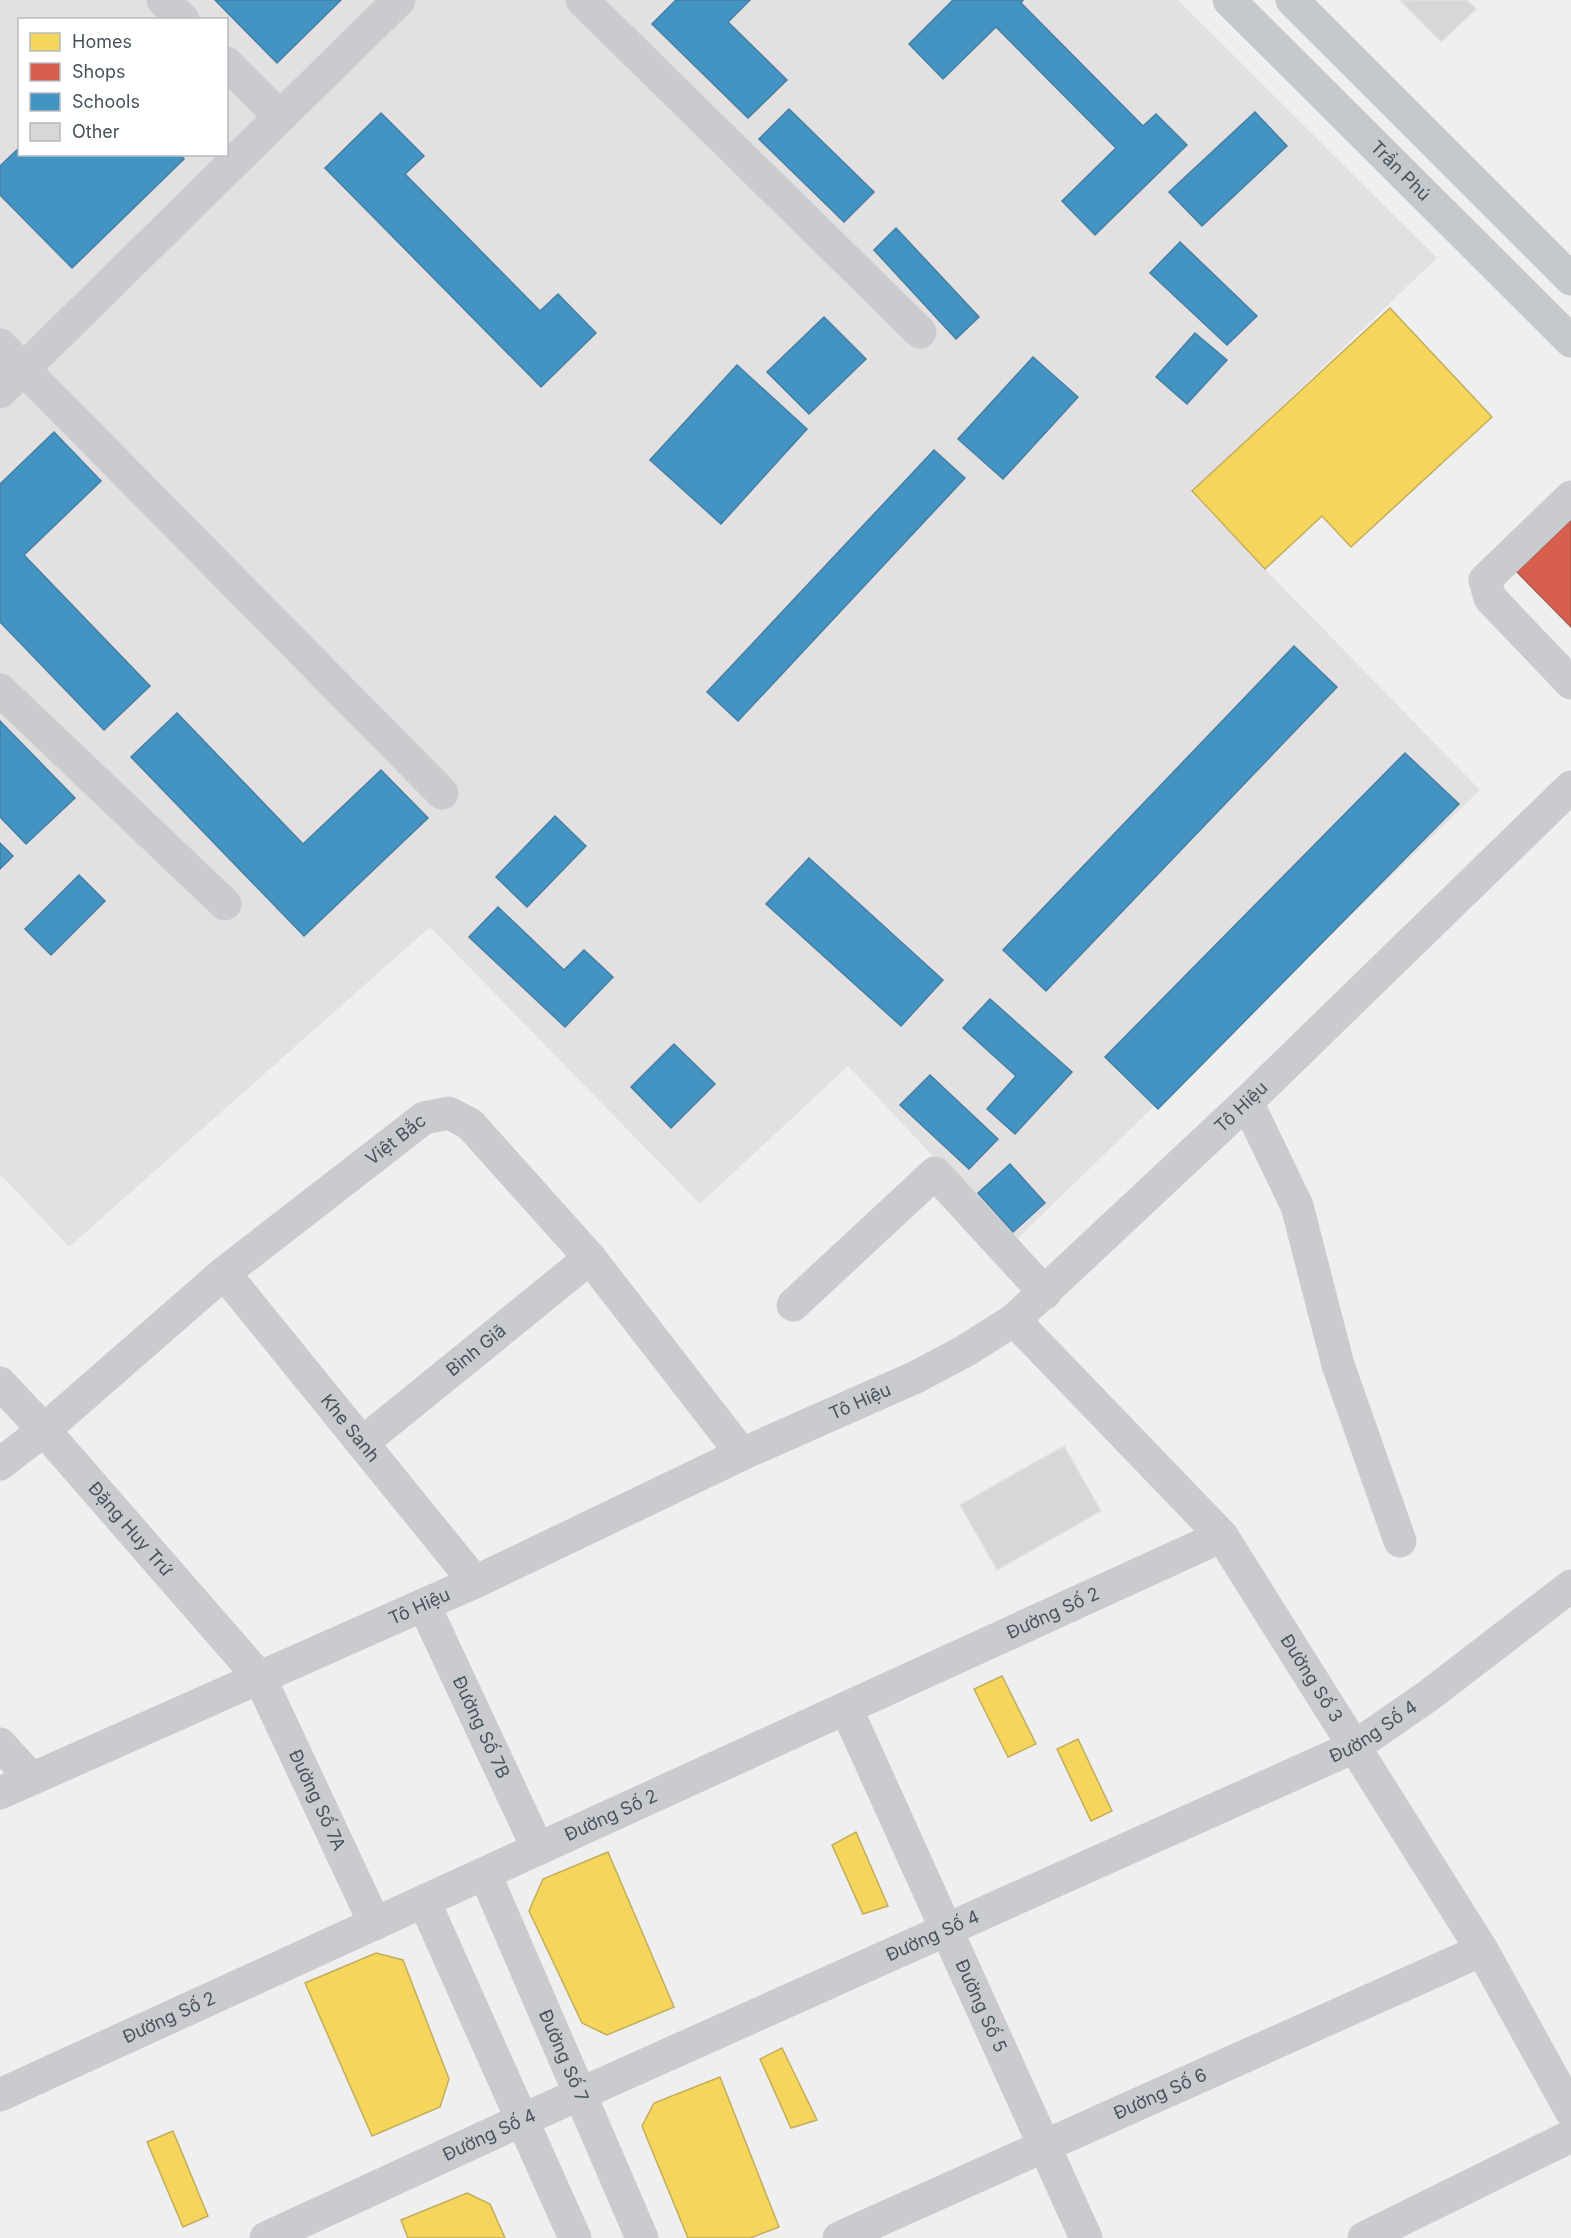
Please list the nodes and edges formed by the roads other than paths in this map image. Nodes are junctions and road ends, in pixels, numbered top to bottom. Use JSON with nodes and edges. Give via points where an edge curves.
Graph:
{"nodes":[{"id":1,"x":163,"y":0,"type":"edge"},
{"id":2,"x":399,"y":0,"type":"edge"},
{"id":3,"x":582,"y":0,"type":"edge"},
{"id":4,"x":1229,"y":0,"type":"edge"},
{"id":5,"x":1292,"y":0,"type":"edge"},
{"id":6,"x":181,"y":18,"type":"edge"},
{"id":7,"x":228,"y":65,"type":"edge"},
{"id":8,"x":280,"y":117,"type":"junction"},
{"id":9,"x":1571,"y":279,"type":"edge"},
{"id":10,"x":920,"y":332,"type":"dead end"},
{"id":11,"x":1571,"y":341,"type":"edge"},
{"id":12,"x":0,"y":345,"type":"edge"},
{"id":13,"x":24,"y":368,"type":"junction"},
{"id":14,"x":0,"y":392,"type":"edge"},
{"id":15,"x":1571,"y":496,"type":"edge"},
{"id":16,"x":1571,"y":683,"type":"edge"},
{"id":17,"x":0,"y":690,"type":"edge"},
{"id":18,"x":1571,"y":787,"type":"edge"},
{"id":19,"x":442,"y":793,"type":"dead end"},
{"id":20,"x":225,"y":904,"type":"dead end"},
{"id":21,"x":1247,"y":1102,"type":"junction"},
{"id":22,"x":590,"y":1258,"type":"junction"},
{"id":23,"x":224,"y":1273,"type":"junction"},
{"id":24,"x":1045,"y":1293,"type":"junction"},
{"id":25,"x":793,"y":1305,"type":"dead end"},
{"id":26,"x":1014,"y":1320,"type":"junction"},
{"id":27,"x":0,"y":1383,"type":"edge"},
{"id":28,"x":44,"y":1430,"type":"junction"},
{"id":29,"x":362,"y":1443,"type":"junction"},
{"id":30,"x":742,"y":1454,"type":"junction"},
{"id":31,"x":0,"y":1464,"type":"edge"},
{"id":32,"x":1222,"y":1536,"type":"junction"},
{"id":33,"x":1400,"y":1541,"type":"dead end"},
{"id":34,"x":475,"y":1582,"type":"junction"},
{"id":35,"x":1571,"y":1586,"type":"edge"},
{"id":36,"x":424,"y":1605,"type":"junction"},
{"id":37,"x":260,"y":1678,"type":"junction"},
{"id":38,"x":846,"y":1708,"type":"junction"},
{"id":39,"x":0,"y":1743,"type":"edge"},
{"id":40,"x":1354,"y":1747,"type":"junction"},
{"id":41,"x":31,"y":1778,"type":"junction"},
{"id":42,"x":0,"y":1793,"type":"edge"},
{"id":43,"x":538,"y":1849,"type":"junction"},
{"id":44,"x":484,"y":1874,"type":"junction"},
{"id":45,"x":424,"y":1901,"type":"junction"},
{"id":46,"x":375,"y":1923,"type":"junction"},
{"id":47,"x":946,"y":1930,"type":"junction"},
{"id":48,"x":1482,"y":1950,"type":"junction"},
{"id":49,"x":580,"y":2094,"type":"junction"},
{"id":50,"x":0,"y":2095,"type":"edge"},
{"id":51,"x":1571,"y":2111,"type":"edge"},
{"id":52,"x":522,"y":2120,"type":"junction"},
{"id":53,"x":1571,"y":2136,"type":"edge"},
{"id":54,"x":1044,"y":2146,"type":"junction"},
{"id":55,"x":266,"y":2238,"type":"edge"},
{"id":56,"x":575,"y":2238,"type":"edge"},
{"id":57,"x":642,"y":2238,"type":"edge"},
{"id":58,"x":839,"y":2238,"type":"edge"},
{"id":59,"x":1086,"y":2238,"type":"edge"},
{"id":60,"x":1364,"y":2238,"type":"edge"}],
"edges":[{"from":1,"to":6,"type":"street"},
{"from":2,"to":8,"type":"street"},
{"from":3,"to":10,"type":"street"},
{"from":4,"to":11,"type":"main road","name":"Trần Phú"},
{"from":5,"to":9,"type":"main road"},
{"from":7,"to":8,"type":"street"},
{"from":8,"to":13,"type":"street"},
{"from":12,"to":13,"type":"street"},
{"from":13,"to":14,"type":"street"},
{"from":13,"to":19,"type":"street"},
{"from":15,"to":16,"type":"street","via":[[1485,580],[1491,598]]},
{"from":17,"to":20,"type":"street"},
{"from":18,"to":21,"type":"street","name":"Tô Hiệu"},
{"from":21,"to":24,"type":"street","name":"Tô Hiệu"},
{"from":21,"to":33,"type":"street","via":[[1297,1206],[1338,1365]]},
{"from":22,"to":23,"type":"street","name":"Việt Bắc","via":[[470,1124],[449,1113],[424,1118]]},
{"from":22,"to":29,"type":"street","name":"Bình Giã"},
{"from":22,"to":30,"type":"street","name":"Việt Bắc"},
{"from":23,"to":28,"type":"street","name":"Việt Bắc"},
{"from":23,"to":29,"type":"street","name":"Khe Sanh"},
{"from":24,"to":25,"type":"street","via":[[935,1173]]},
{"from":24,"to":26,"type":"street","name":"Tô Hiệu"},
{"from":26,"to":30,"type":"street","name":"Tô Hiệu","via":[[916,1377]]},
{"from":26,"to":32,"type":"street","name":"Đường Số 3"},
{"from":27,"to":28,"type":"street","name":"Đặng Huy Trứ"},
{"from":28,"to":31,"type":"street","name":"Việt Bắc"},
{"from":28,"to":37,"type":"street","name":"Đặng Huy Trứ"},
{"from":29,"to":34,"type":"street","name":"Khe Sanh"},
{"from":30,"to":34,"type":"street","name":"Tô Hiệu"},
{"from":32,"to":38,"type":"street","name":"Đường Số 2"},
{"from":32,"to":40,"type":"street","name":"Đường Số 3"},
{"from":34,"to":36,"type":"street","name":"Tô Hiệu"},
{"from":35,"to":40,"type":"street","name":"Đường Số 4","via":[[1428,1696]]},
{"from":36,"to":37,"type":"street","name":"Tô Hiệu"},
{"from":36,"to":43,"type":"street","name":"Đường Số 7B"},
{"from":37,"to":41,"type":"street","name":"Tô Hiệu"},
{"from":37,"to":46,"type":"street","name":"Đường Số 7A"},
{"from":38,"to":43,"type":"street","name":"Đường Số 2"},
{"from":38,"to":47,"type":"street","name":"Đường Số 5"},
{"from":39,"to":41,"type":"street"},
{"from":40,"to":47,"type":"street","name":"Đường Số 4"},
{"from":40,"to":48,"type":"street","name":"Đường Số 3"},
{"from":41,"to":42,"type":"street","name":"Tô Hiệu"},
{"from":43,"to":44,"type":"street","name":"Đường Số 2"},
{"from":44,"to":45,"type":"street","name":"Đường Số 2"},
{"from":44,"to":49,"type":"street","name":"Đường Số 7"},
{"from":45,"to":46,"type":"street","name":"Đường Số 2"},
{"from":45,"to":52,"type":"street"},
{"from":46,"to":50,"type":"street","name":"Đường Số 2"},
{"from":47,"to":49,"type":"street","name":"Đường Số 4"},
{"from":47,"to":54,"type":"street","name":"Đường Số 5"},
{"from":48,"to":51,"type":"street","name":"Đường Số 3"},
{"from":48,"to":54,"type":"street","name":"Đường Số 6"},
{"from":49,"to":52,"type":"street","name":"Đường Số 4"},
{"from":49,"to":57,"type":"street","name":"Đường Số 7"},
{"from":52,"to":55,"type":"street","name":"Đường Số 4"},
{"from":52,"to":56,"type":"street"},
{"from":53,"to":60,"type":"street"},
{"from":54,"to":58,"type":"street","name":"Đường Số 6"},
{"from":54,"to":59,"type":"street","name":"Đường Số 5"}]}
